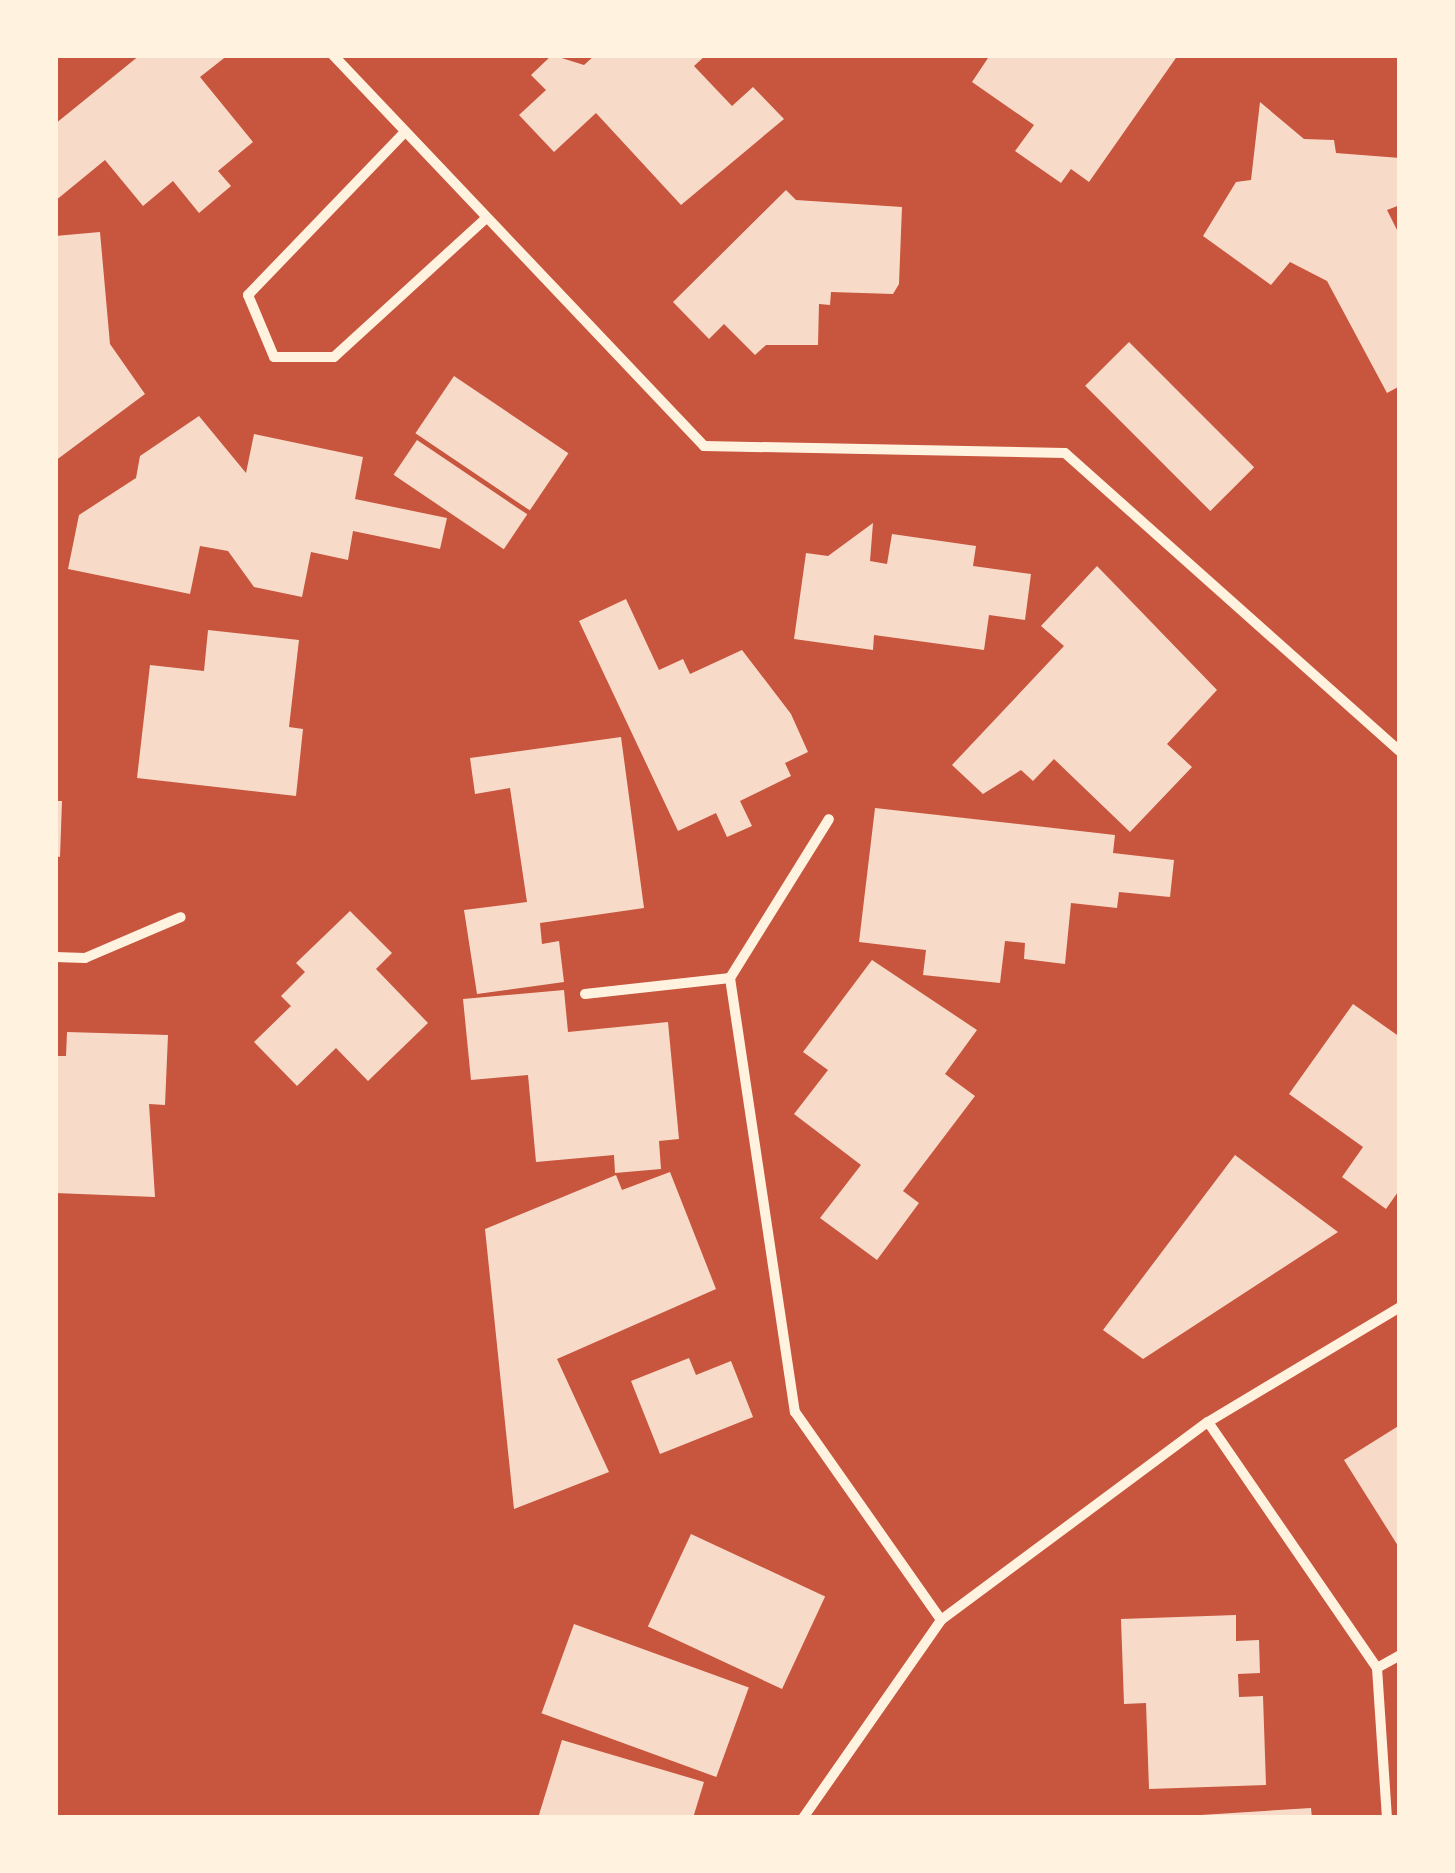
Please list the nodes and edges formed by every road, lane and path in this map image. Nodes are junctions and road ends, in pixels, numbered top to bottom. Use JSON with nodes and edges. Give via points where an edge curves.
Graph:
{"nodes":[{"id":1,"x":333,"y":55,"type":"edge"},
{"id":2,"x":402,"y":135,"type":"junction"},
{"id":3,"x":484,"y":220,"type":"junction"},
{"id":4,"x":1400,"y":751,"type":"edge"},
{"id":5,"x":829,"y":818,"type":"dead end"},
{"id":6,"x":181,"y":918,"type":"dead end"},
{"id":7,"x":55,"y":957,"type":"edge"},
{"id":8,"x":730,"y":978,"type":"junction"},
{"id":9,"x":586,"y":994,"type":"dead end"},
{"id":10,"x":1400,"y":1308,"type":"edge"},
{"id":11,"x":1208,"y":1422,"type":"junction"},
{"id":12,"x":941,"y":1620,"type":"junction"},
{"id":13,"x":1400,"y":1655,"type":"edge"},
{"id":14,"x":1377,"y":1668,"type":"junction"},
{"id":15,"x":803,"y":1818,"type":"edge"},
{"id":16,"x":1388,"y":1818,"type":"edge"}],
"edges":[{"from":1,"to":2,"type":"street"},
{"from":2,"to":3,"type":"street"},
{"from":2,"to":3,"type":"street","via":[[248,295],[274,357],[334,356]]},
{"from":3,"to":4,"type":"street","via":[[704,446],[1065,453]]},
{"from":5,"to":8,"type":"street"},
{"from":6,"to":7,"type":"street","via":[[86,958]]},
{"from":8,"to":9,"type":"street"},
{"from":8,"to":12,"type":"street","via":[[795,1412]]},
{"from":10,"to":11,"type":"street"},
{"from":11,"to":12,"type":"street"},
{"from":11,"to":14,"type":"street"},
{"from":12,"to":15,"type":"street"},
{"from":13,"to":14,"type":"street"},
{"from":14,"to":16,"type":"street"}]}
